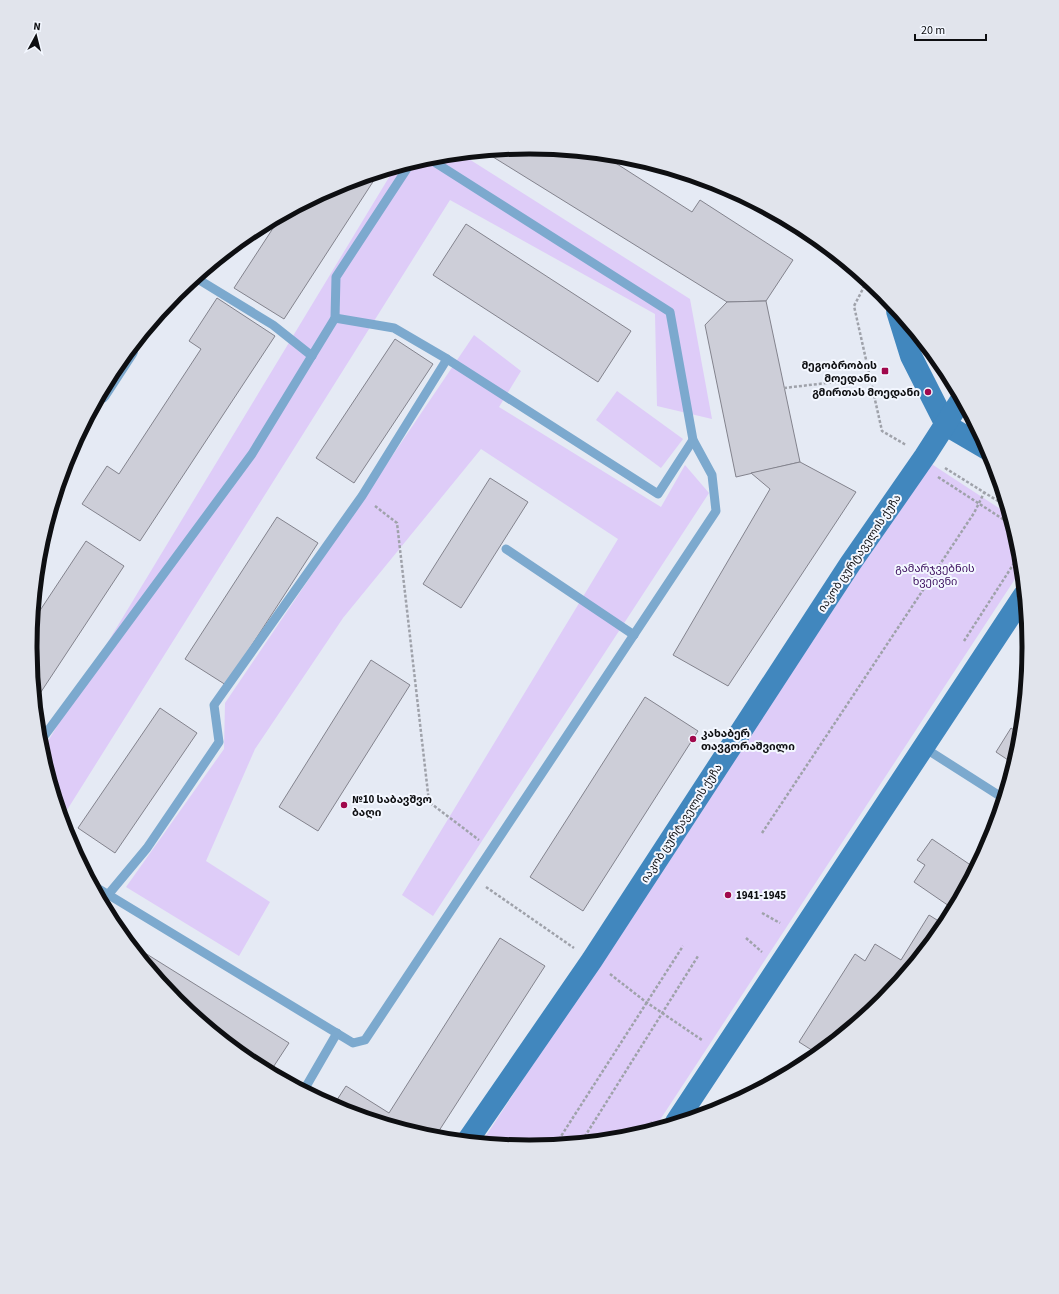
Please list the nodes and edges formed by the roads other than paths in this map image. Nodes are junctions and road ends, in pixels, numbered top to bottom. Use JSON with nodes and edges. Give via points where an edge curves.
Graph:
{"nodes":[{"id":1,"x":437,"y":163,"type":"edge"},
{"id":2,"x":406,"y":170,"type":"edge"},
{"id":3,"x":201,"y":281,"type":"edge"},
{"id":4,"x":334,"y":318,"type":"junction"},
{"id":5,"x":901,"y":323,"type":"edge"},
{"id":6,"x":312,"y":356,"type":"junction"},
{"id":7,"x":447,"y":359,"type":"junction"},
{"id":8,"x":958,"y":405,"type":"edge"},
{"id":9,"x":946,"y":425,"type":"junction"},
{"id":10,"x":693,"y":440,"type":"junction"},
{"id":11,"x":978,"y":444,"type":"edge"},
{"id":12,"x":506,"y":549,"type":"dead end"},
{"id":13,"x":1020,"y":601,"type":"edge"},
{"id":14,"x":634,"y":635,"type":"junction"},
{"id":15,"x":45,"y":735,"type":"edge"},
{"id":16,"x":923,"y":747,"type":"junction"},
{"id":17,"x":999,"y":795,"type":"edge"},
{"id":18,"x":105,"y":898,"type":"edge"},
{"id":19,"x":107,"y":899,"type":"edge"},
{"id":20,"x":337,"y":1033,"type":"junction"},
{"id":21,"x":306,"y":1086,"type":"edge"},
{"id":22,"x":680,"y":1115,"type":"edge"},
{"id":23,"x":471,"y":1136,"type":"edge"}],
"edges":[{"from":1,"to":10,"type":"lane","via":[[670,312]]},
{"from":2,"to":4,"type":"lane","via":[[336,277]]},
{"from":3,"to":6,"type":"lane","via":[[273,325]]},
{"from":4,"to":6,"type":"lane"},
{"from":4,"to":7,"type":"lane","via":[[394,328]]},
{"from":5,"to":9,"type":"main road","via":[[911,356]]},
{"from":6,"to":15,"type":"lane","via":[[252,454]]},
{"from":7,"to":10,"type":"lane","via":[[658,494]]},
{"from":7,"to":18,"type":"lane","via":[[362,496],[214,705],[218,742],[147,848]]},
{"from":8,"to":9,"type":"main road"},
{"from":9,"to":11,"type":"main road"},
{"from":9,"to":23,"type":"main road","name":"იაკობ ცურტაველის ქუჩა","via":[[850,564],[592,960]]},
{"from":10,"to":14,"type":"lane","via":[[712,476],[716,511]]},
{"from":12,"to":14,"type":"lane"},
{"from":13,"to":16,"type":"main road"},
{"from":14,"to":20,"type":"lane","via":[[366,1040],[353,1043]]},
{"from":16,"to":17,"type":"lane"},
{"from":16,"to":22,"type":"main road"},
{"from":19,"to":20,"type":"lane"},
{"from":20,"to":21,"type":"lane"}]}
